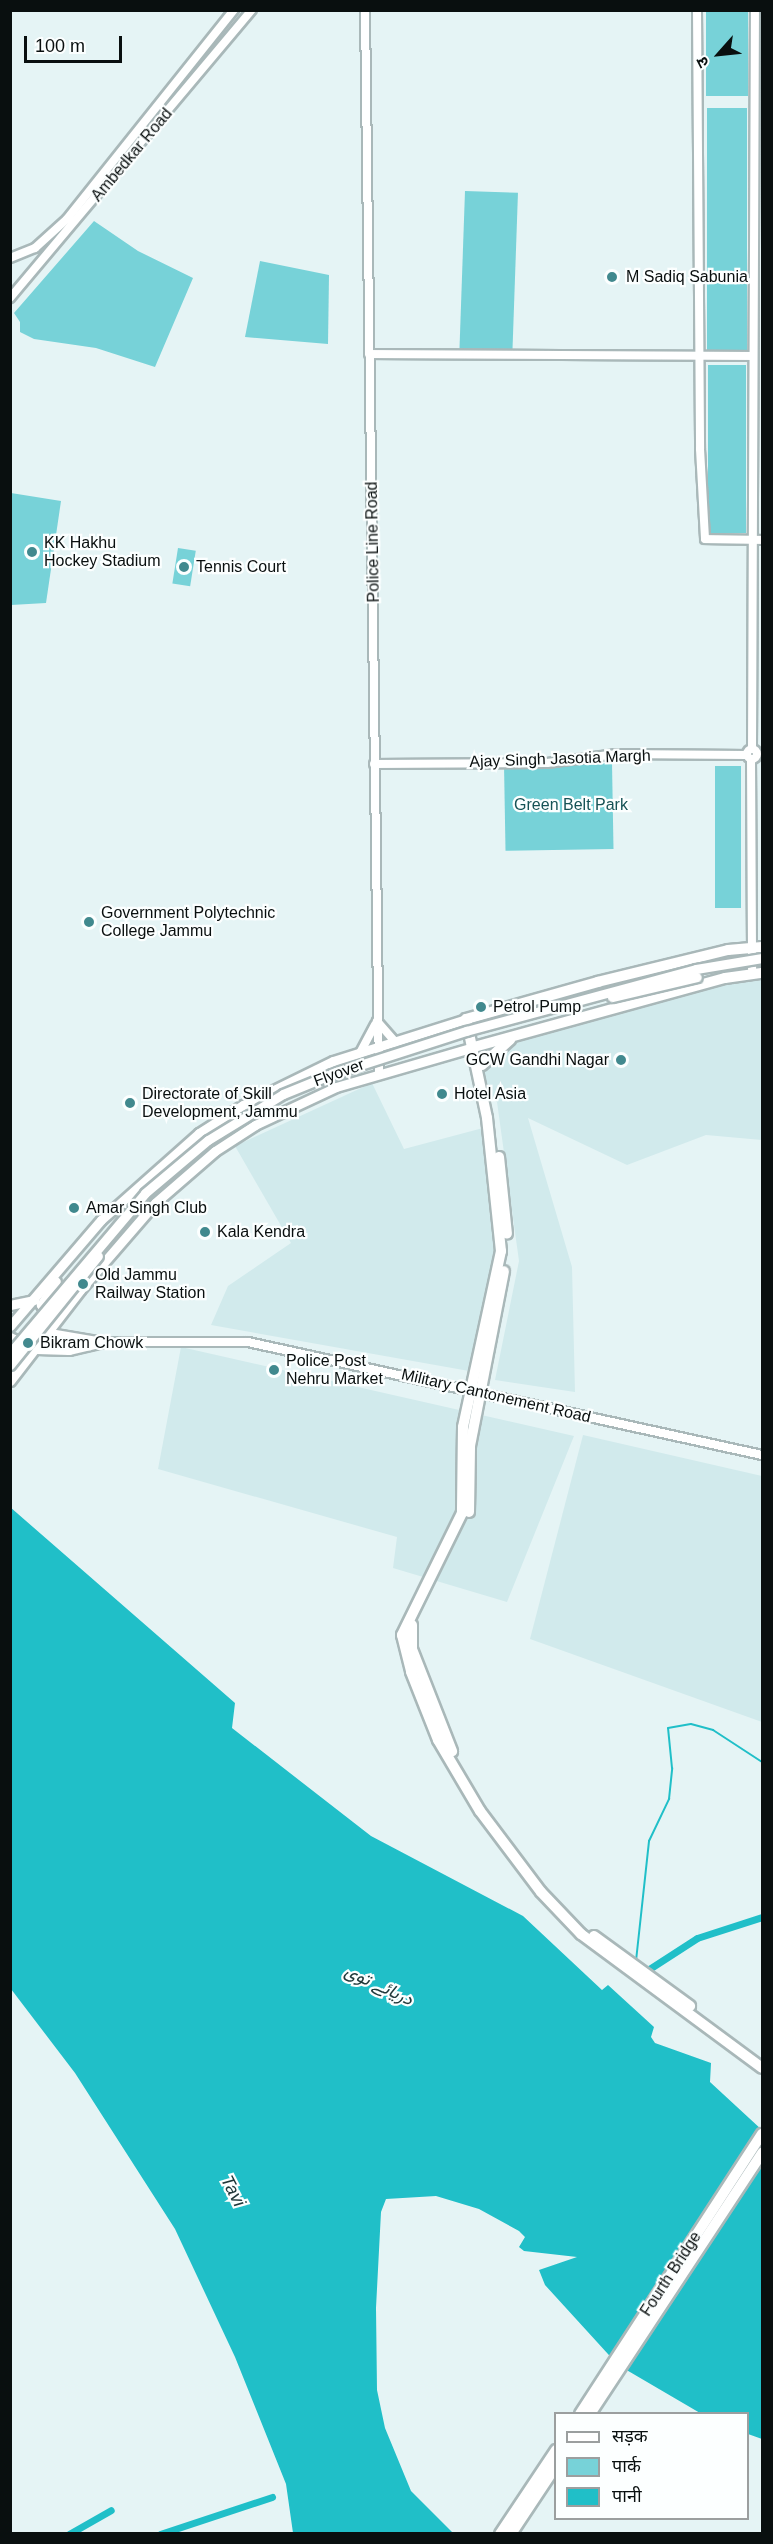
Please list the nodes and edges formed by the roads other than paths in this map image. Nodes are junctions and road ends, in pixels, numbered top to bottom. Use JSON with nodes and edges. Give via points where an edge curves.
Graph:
{"nodes":[{"id":1,"x":234,"y":10,"type":"edge"},
{"id":2,"x":252,"y":10,"type":"edge"},
{"id":3,"x":365,"y":10,"type":"edge"},
{"id":4,"x":698,"y":10,"type":"edge"},
{"id":5,"x":755,"y":10,"type":"edge"},
{"id":6,"x":10,"y":258,"type":"edge"},
{"id":7,"x":10,"y":298,"type":"edge"},
{"id":8,"x":369,"y":354,"type":"junction"},
{"id":9,"x":753,"y":356,"type":"junction"},
{"id":10,"x":702,"y":357,"type":"junction"},
{"id":11,"x":751,"y":540,"type":"junction"},
{"id":12,"x":762,"y":540,"type":"edge"},
{"id":13,"x":754,"y":754,"type":"edge"},
{"id":14,"x":374,"y":764,"type":"junction"},
{"id":15,"x":758,"y":948,"type":"edge"},
{"id":16,"x":762,"y":958,"type":"edge"},
{"id":17,"x":757,"y":974,"type":"edge"},
{"id":18,"x":725,"y":978,"type":"junction"},
{"id":19,"x":469,"y":1019,"type":"junction"},
{"id":20,"x":377,"y":1022,"type":"junction"},
{"id":21,"x":518,"y":1035,"type":"junction"},
{"id":22,"x":395,"y":1042,"type":"junction"},
{"id":23,"x":476,"y":1047,"type":"junction"},
{"id":24,"x":376,"y":1048,"type":"junction"},
{"id":25,"x":360,"y":1053,"type":"junction"},
{"id":26,"x":482,"y":1065,"type":"junction"},
{"id":27,"x":379,"y":1074,"type":"junction"},
{"id":28,"x":55,"y":1276,"type":"junction"},
{"id":29,"x":34,"y":1300,"type":"junction"},
{"id":30,"x":10,"y":1305,"type":"edge"},
{"id":31,"x":65,"y":1312,"type":"junction"},
{"id":32,"x":12,"y":1323,"type":"edge"},
{"id":33,"x":50,"y":1333,"type":"junction"},
{"id":34,"x":10,"y":1337,"type":"edge"},
{"id":35,"x":104,"y":1342,"type":"junction"},
{"id":36,"x":36,"y":1350,"type":"junction"},
{"id":37,"x":10,"y":1353,"type":"edge"},
{"id":38,"x":10,"y":1365,"type":"edge"},
{"id":39,"x":10,"y":1381,"type":"edge"},
{"id":40,"x":478,"y":1390,"type":"junction"},
{"id":41,"x":762,"y":1455,"type":"edge"},
{"id":42,"x":686,"y":2007,"type":"junction"},
{"id":43,"x":762,"y":2060,"type":"edge"},
{"id":44,"x":762,"y":2068,"type":"edge"},
{"id":45,"x":762,"y":2134,"type":"edge"},
{"id":46,"x":762,"y":2153,"type":"edge"},
{"id":47,"x":613,"y":2371,"type":"junction"},
{"id":48,"x":582,"y":2412,"type":"edge"},
{"id":49,"x":591,"y":2412,"type":"edge"},
{"id":50,"x":554,"y":2452,"type":"edge"},
{"id":51,"x":554,"y":2468,"type":"edge"},
{"id":52,"x":500,"y":2534,"type":"edge"},
{"id":53,"x":511,"y":2534,"type":"edge"}],
"edges":[{"from":1,"to":6,"type":"main road","via":[[67,219],[35,248]]},
{"from":2,"to":7,"type":"main road","name":"Ambedkar Road"},
{"from":3,"to":8,"type":"main road","name":"Police Line Road"},
{"from":4,"to":10,"type":"main road"},
{"from":5,"to":9,"type":"main road"},
{"from":8,"to":10,"type":"main road"},
{"from":8,"to":14,"type":"main road","name":"Police Line Road"},
{"from":9,"to":10,"type":"main road"},
{"from":9,"to":11,"type":"main road"},
{"from":10,"to":11,"type":"main road","via":[[700,439],[705,539]]},
{"from":11,"to":12,"type":"main road"},
{"from":11,"to":13,"type":"main road"},
{"from":13,"to":14,"type":"main road","name":"Ajay Singh Jasotia Margh","via":[[616,754],[547,763]]},
{"from":13,"to":15,"type":"main road"},
{"from":14,"to":20,"type":"main road","name":"Police Line Road"},
{"from":15,"to":17,"type":"main road"},
{"from":15,"to":19,"type":"highway","via":[[728,950],[598,981]]},
{"from":16,"to":37,"type":"main road","name":"Flyover","bridge":true,"via":[[696,969],[466,1031],[332,1074],[266,1103],[208,1140],[145,1193]]},
{"from":17,"to":18,"type":"highway"},
{"from":18,"to":21,"type":"highway"},
{"from":18,"to":38,"type":"main road","name":"Flyover","bridge":true,"via":[[698,977],[456,1040],[333,1079],[251,1117],[204,1150],[149,1197]]},
{"from":19,"to":22,"type":"main road"},
{"from":19,"to":23,"type":"highway"},
{"from":20,"to":22,"type":"main road"},
{"from":20,"to":24,"type":"main road","name":"Police Line Road"},
{"from":20,"to":25,"type":"main road"},
{"from":21,"to":23,"type":"highway"},
{"from":21,"to":26,"type":"highway"},
{"from":22,"to":24,"type":"main road"},
{"from":23,"to":26,"type":"highway"},
{"from":23,"to":27,"type":"main road"},
{"from":23,"to":40,"type":"highway","via":[[502,1242]]},
{"from":24,"to":25,"type":"main road"},
{"from":24,"to":27,"type":"main road","name":"Police Line Road"},
{"from":25,"to":28,"type":"main road","via":[[279,1086],[190,1140],[101,1220]]},
{"from":26,"to":40,"type":"highway","via":[[507,1231],[501,1295]]},
{"from":27,"to":31,"type":"main road","via":[[289,1107],[215,1151],[155,1203]]},
{"from":28,"to":29,"type":"main road"},
{"from":28,"to":31,"type":"main road","via":[[54,1285],[41,1305],[51,1317]]},
{"from":29,"to":30,"type":"main road"},
{"from":29,"to":32,"type":"main road"},
{"from":31,"to":33,"type":"main road"},
{"from":32,"to":33,"type":"main road"},
{"from":33,"to":35,"type":"main road","name":"Military Cantonement Road"},
{"from":33,"to":36,"type":"main road"},
{"from":34,"to":36,"type":"main road"},
{"from":35,"to":36,"type":"main road","via":[[69,1351]]},
{"from":35,"to":40,"type":"main road","name":"Military Cantonement Road","via":[[248,1342]]},
{"from":36,"to":39,"type":"main road"},
{"from":40,"to":41,"type":"main road","name":"Military Cantonement Road","via":[[577,1416]]},
{"from":40,"to":42,"type":"highway","via":[[470,1446],[468,1518],[411,1626],[410,1641],[445,1737],[497,1824],[569,1914],[622,1960]]},
{"from":42,"to":43,"type":"highway"},
{"from":42,"to":44,"type":"highway"},
{"from":45,"to":47,"type":"highway","name":"Fourth Bridge"},
{"from":46,"to":47,"type":"highway","name":"Fourth Bridge"},
{"from":47,"to":48,"type":"highway","name":"Fourth Bridge"},
{"from":47,"to":49,"type":"highway","name":"Fourth Bridge"},
{"from":50,"to":52,"type":"highway"},
{"from":51,"to":53,"type":"highway"}]}
